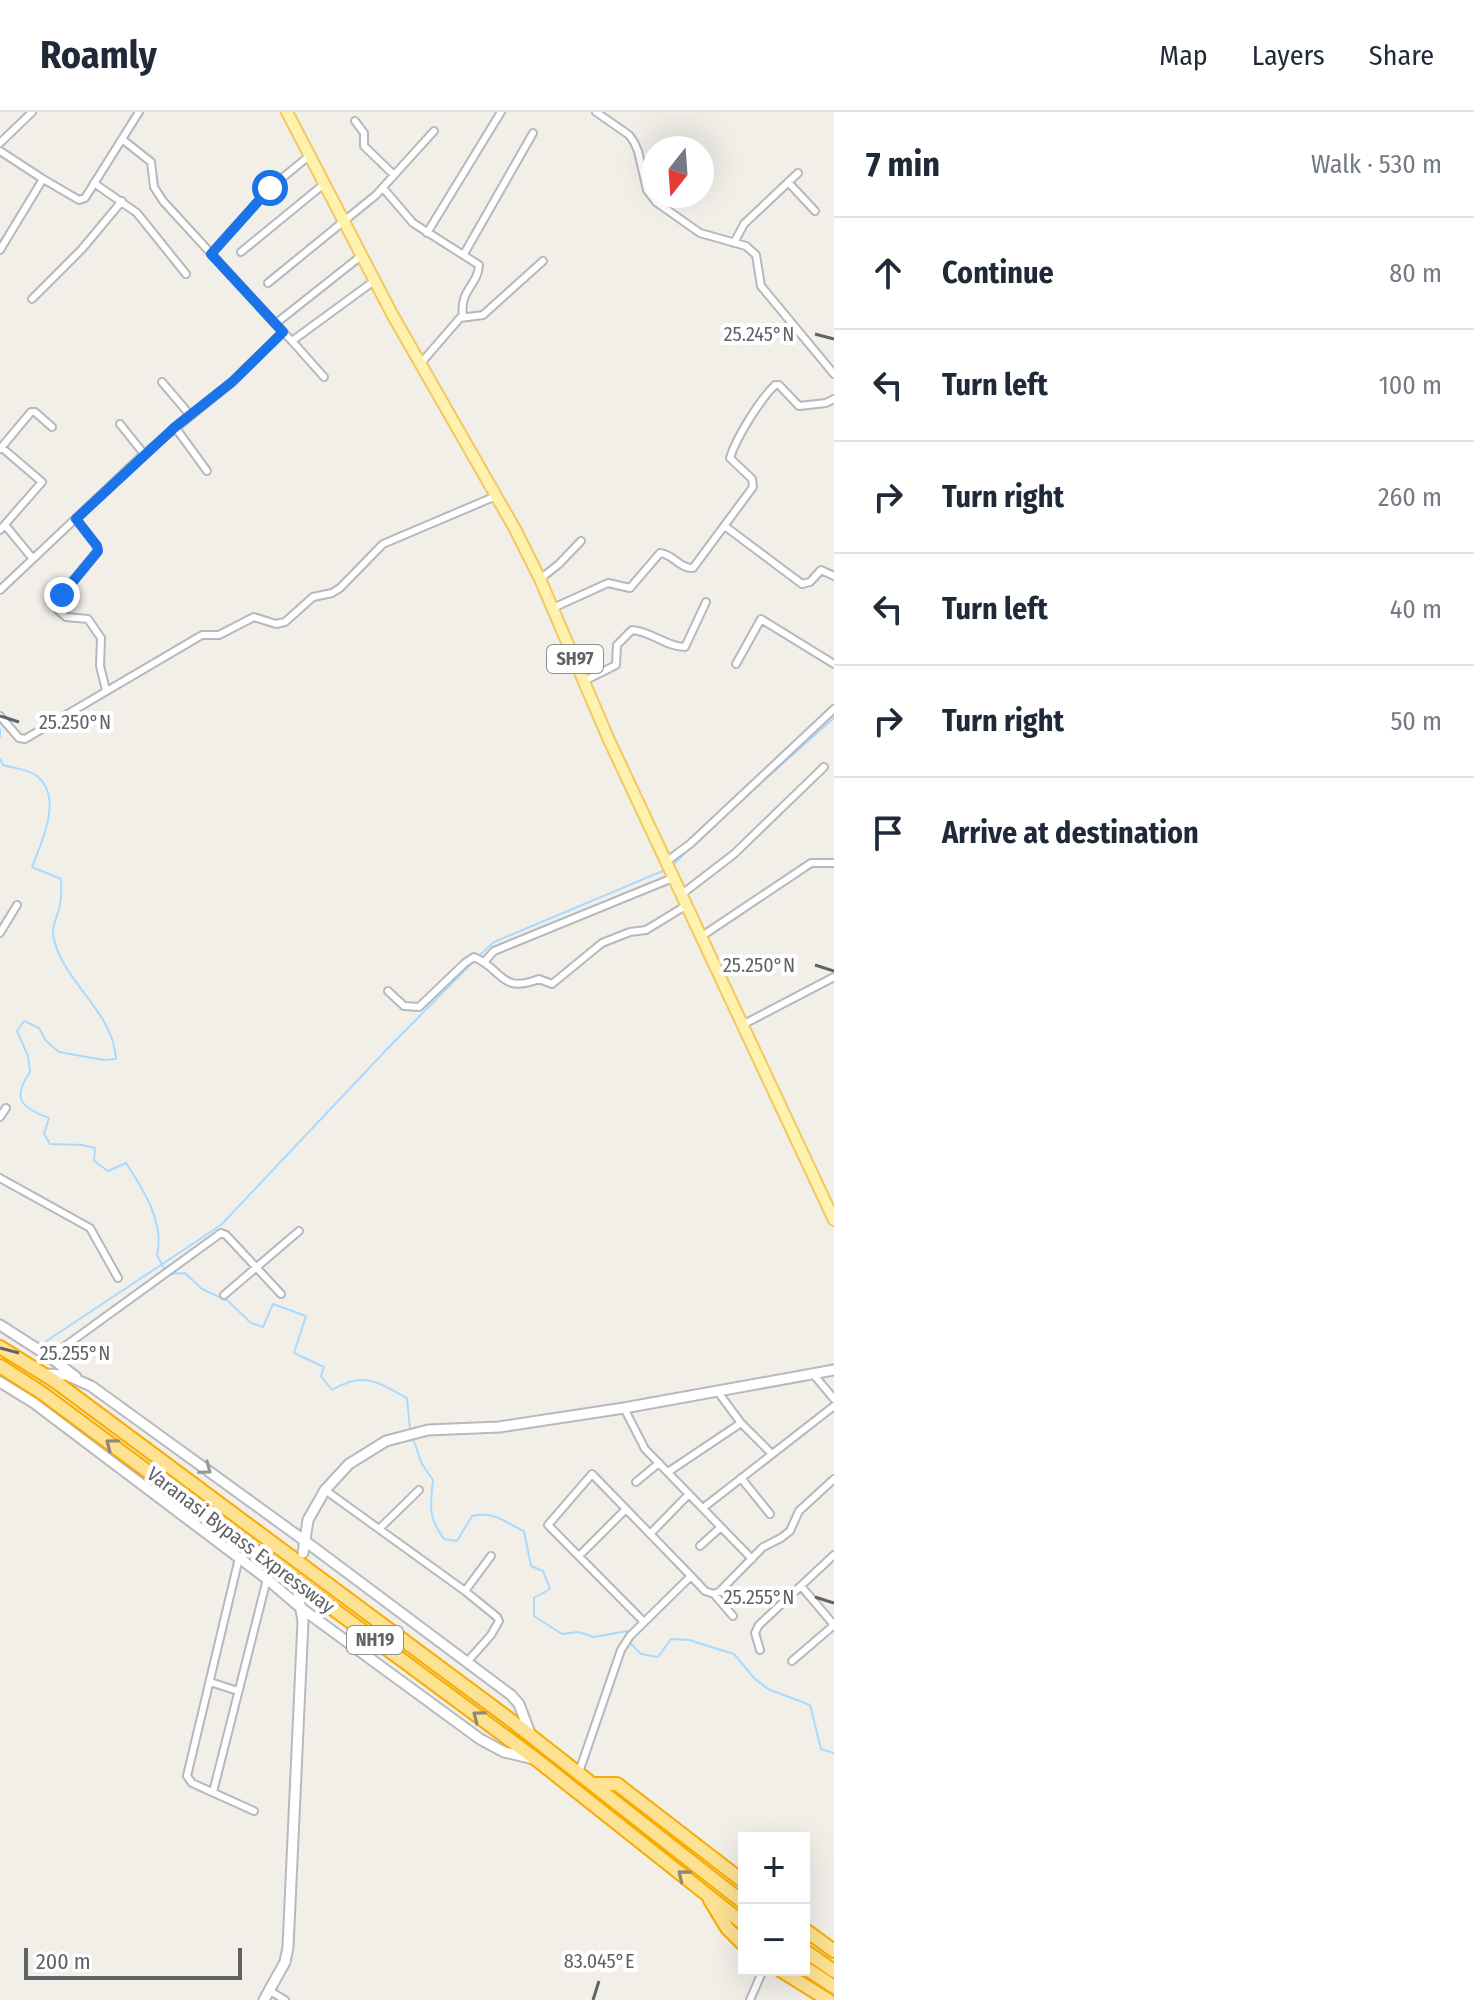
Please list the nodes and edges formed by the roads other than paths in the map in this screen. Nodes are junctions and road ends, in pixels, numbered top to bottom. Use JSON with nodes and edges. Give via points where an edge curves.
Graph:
{"nodes":[{"id":1,"x":32,"y":112,"type":"edge"},
{"id":2,"x":139,"y":112,"type":"edge"},
{"id":3,"x":287,"y":112,"type":"edge"},
{"id":4,"x":501,"y":112,"type":"edge"},
{"id":5,"x":596,"y":112,"type":"edge"},
{"id":6,"x":355,"y":121,"type":"dead end"},
{"id":7,"x":434,"y":131,"type":"dead end"},
{"id":8,"x":533,"y":133,"type":"dead end"},
{"id":9,"x":122,"y":139,"type":"junction"},
{"id":10,"x":0,"y":143,"type":"edge"},
{"id":11,"x":0,"y":151,"type":"edge"},
{"id":12,"x":309,"y":156,"type":"junction"},
{"id":13,"x":798,"y":173,"type":"dead end"},
{"id":14,"x":394,"y":175,"type":"junction"},
{"id":15,"x":43,"y":179,"type":"junction"},
{"id":16,"x":788,"y":182,"type":"junction"},
{"id":17,"x":94,"y":183,"type":"junction"},
{"id":18,"x":324,"y":184,"type":"junction"},
{"id":19,"x":383,"y":188,"type":"junction"},
{"id":20,"x":122,"y":201,"type":"junction"},
{"id":21,"x":815,"y":211,"type":"dead end"},
{"id":22,"x":344,"y":223,"type":"junction"},
{"id":23,"x":427,"y":233,"type":"junction"},
{"id":24,"x":734,"y":243,"type":"junction"},
{"id":25,"x":0,"y":250,"type":"edge"},
{"id":26,"x":241,"y":252,"type":"dead end"},
{"id":27,"x":211,"y":254,"type":"junction"},
{"id":28,"x":464,"y":254,"type":"junction"},
{"id":29,"x":361,"y":256,"type":"junction"},
{"id":30,"x":543,"y":261,"type":"dead end"},
{"id":31,"x":186,"y":274,"type":"dead end"},
{"id":32,"x":374,"y":281,"type":"junction"},
{"id":33,"x":268,"y":283,"type":"dead end"},
{"id":34,"x":32,"y":299,"type":"dead end"},
{"id":35,"x":463,"y":317,"type":"junction"},
{"id":36,"x":275,"y":324,"type":"junction"},
{"id":37,"x":283,"y":332,"type":"junction"},
{"id":38,"x":292,"y":341,"type":"junction"},
{"id":39,"x":421,"y":363,"type":"junction"},
{"id":40,"x":834,"y":374,"type":"edge"},
{"id":41,"x":324,"y":377,"type":"dead end"},
{"id":42,"x":162,"y":382,"type":"dead end"},
{"id":43,"x":834,"y":399,"type":"edge"},
{"id":44,"x":190,"y":415,"type":"junction"},
{"id":45,"x":120,"y":424,"type":"dead end"},
{"id":46,"x":52,"y":427,"type":"dead end"},
{"id":47,"x":175,"y":427,"type":"junction"},
{"id":48,"x":0,"y":448,"type":"edge"},
{"id":49,"x":144,"y":454,"type":"junction"},
{"id":50,"x":207,"y":471,"type":"dead end"},
{"id":51,"x":496,"y":496,"type":"junction"},
{"id":52,"x":76,"y":519,"type":"junction"},
{"id":53,"x":726,"y":527,"type":"junction"},
{"id":54,"x":2,"y":528,"type":"edge"},
{"id":55,"x":581,"y":541,"type":"dead end"},
{"id":56,"x":33,"y":559,"type":"junction"},
{"id":57,"x":834,"y":576,"type":"edge"},
{"id":58,"x":540,"y":579,"type":"junction"},
{"id":59,"x":0,"y":590,"type":"edge"},
{"id":60,"x":706,"y":602,"type":"dead end"},
{"id":61,"x":553,"y":608,"type":"junction"},
{"id":62,"x":736,"y":664,"type":"dead end"},
{"id":63,"x":834,"y":664,"type":"edge"},
{"id":64,"x":584,"y":681,"type":"junction"},
{"id":65,"x":106,"y":690,"type":"junction"},
{"id":66,"x":834,"y":709,"type":"edge"},
{"id":67,"x":0,"y":716,"type":"edge"},
{"id":68,"x":824,"y":767,"type":"dead end"},
{"id":69,"x":667,"y":861,"type":"junction"},
{"id":70,"x":834,"y":863,"type":"edge"},
{"id":71,"x":675,"y":877,"type":"junction"},
{"id":72,"x":685,"y":899,"type":"junction"},
{"id":73,"x":17,"y":905,"type":"dead end"},
{"id":74,"x":0,"y":933,"type":"edge"},
{"id":75,"x":702,"y":936,"type":"junction"},
{"id":76,"x":484,"y":962,"type":"junction"},
{"id":77,"x":833,"y":979,"type":"edge"},
{"id":78,"x":388,"y":991,"type":"dead end"},
{"id":79,"x":744,"y":1024,"type":"junction"},
{"id":80,"x":6,"y":1108,"type":"dead end"},
{"id":81,"x":0,"y":1117,"type":"edge"},
{"id":82,"x":0,"y":1178,"type":"edge"},
{"id":83,"x":834,"y":1220,"type":"edge"},
{"id":84,"x":299,"y":1231,"type":"dead end"},
{"id":85,"x":257,"y":1268,"type":"junction"},
{"id":86,"x":118,"y":1278,"type":"dead end"},
{"id":87,"x":281,"y":1294,"type":"dead end"},
{"id":88,"x":224,"y":1295,"type":"dead end"},
{"id":89,"x":0,"y":1325,"type":"edge"},
{"id":90,"x":0,"y":1347,"type":"edge"},
{"id":91,"x":50,"y":1357,"type":"junction"},
{"id":92,"x":0,"y":1366,"type":"edge"},
{"id":93,"x":834,"y":1370,"type":"edge"},
{"id":94,"x":45,"y":1374,"type":"junction"},
{"id":95,"x":814,"y":1375,"type":"junction"},
{"id":96,"x":77,"y":1378,"type":"junction"},
{"id":97,"x":0,"y":1382,"type":"edge"},
{"id":98,"x":718,"y":1392,"type":"junction"},
{"id":99,"x":834,"y":1399,"type":"edge"},
{"id":100,"x":834,"y":1406,"type":"edge"},
{"id":101,"x":624,"y":1408,"type":"junction"},
{"id":102,"x":741,"y":1423,"type":"junction"},
{"id":103,"x":772,"y":1454,"type":"junction"},
{"id":104,"x":659,"y":1463,"type":"junction"},
{"id":105,"x":668,"y":1472,"type":"junction"},
{"id":106,"x":741,"y":1478,"type":"junction"},
{"id":107,"x":834,"y":1479,"type":"edge"},
{"id":108,"x":636,"y":1482,"type":"dead end"},
{"id":109,"x":325,"y":1490,"type":"junction"},
{"id":110,"x":419,"y":1490,"type":"dead end"},
{"id":111,"x":689,"y":1494,"type":"junction"},
{"id":112,"x":703,"y":1508,"type":"junction"},
{"id":113,"x":626,"y":1509,"type":"junction"},
{"id":114,"x":770,"y":1514,"type":"dead end"},
{"id":115,"x":721,"y":1527,"type":"junction"},
{"id":116,"x":379,"y":1529,"type":"junction"},
{"id":117,"x":650,"y":1534,"type":"junction"},
{"id":118,"x":305,"y":1541,"type":"junction"},
{"id":119,"x":700,"y":1546,"type":"dead end"},
{"id":120,"x":303,"y":1553,"type":"dead end"},
{"id":121,"x":834,"y":1555,"type":"edge"},
{"id":122,"x":491,"y":1556,"type":"dead end"},
{"id":123,"x":579,"y":1556,"type":"junction"},
{"id":124,"x":239,"y":1558,"type":"junction"},
{"id":125,"x":752,"y":1559,"type":"junction"},
{"id":126,"x":691,"y":1576,"type":"junction"},
{"id":127,"x":267,"y":1579,"type":"junction"},
{"id":128,"x":801,"y":1586,"type":"junction"},
{"id":129,"x":465,"y":1591,"type":"junction"},
{"id":130,"x":298,"y":1593,"type":"dead end"},
{"id":131,"x":714,"y":1594,"type":"junction"},
{"id":132,"x":301,"y":1608,"type":"junction"},
{"id":133,"x":733,"y":1616,"type":"dead end"},
{"id":134,"x":644,"y":1622,"type":"junction"},
{"id":135,"x":834,"y":1625,"type":"edge"},
{"id":136,"x":760,"y":1650,"type":"dead end"},
{"id":137,"x":792,"y":1661,"type":"dead end"},
{"id":138,"x":467,"y":1662,"type":"junction"},
{"id":139,"x":210,"y":1682,"type":"junction"},
{"id":140,"x":238,"y":1691,"type":"junction"},
{"id":141,"x":531,"y":1736,"type":"junction"},
{"id":142,"x":537,"y":1760,"type":"junction"},
{"id":143,"x":578,"y":1773,"type":"junction"},
{"id":144,"x":592,"y":1784,"type":"junction"},
{"id":145,"x":213,"y":1792,"type":"junction"},
{"id":146,"x":254,"y":1811,"type":"dead end"},
{"id":147,"x":738,"y":1877,"type":"edge"},
{"id":148,"x":706,"y":1893,"type":"junction"},
{"id":149,"x":738,"y":1898,"type":"edge"},
{"id":150,"x":738,"y":1919,"type":"edge"},
{"id":151,"x":810,"y":1933,"type":"edge"},
{"id":152,"x":738,"y":1939,"type":"edge"},
{"id":153,"x":834,"y":1951,"type":"edge"},
{"id":154,"x":810,"y":1954,"type":"edge"},
{"id":155,"x":810,"y":1971,"type":"edge"},
{"id":156,"x":834,"y":1971,"type":"edge"},
{"id":157,"x":760,"y":1976,"type":"edge"},
{"id":158,"x":790,"y":1976,"type":"edge"},
{"id":159,"x":834,"y":1987,"type":"edge"},
{"id":160,"x":270,"y":1991,"type":"junction"},
{"id":161,"x":264,"y":2000,"type":"edge"},
{"id":162,"x":285,"y":2000,"type":"edge"},
{"id":163,"x":750,"y":2000,"type":"edge"},
{"id":164,"x":828,"y":2000,"type":"edge"}],
"edges":[{"from":1,"to":10,"type":"street"},
{"from":2,"to":9,"type":"street"},
{"from":3,"to":12,"type":"main road","number":"SH97"},
{"from":4,"to":23,"type":"street"},
{"from":5,"to":24,"type":"street","via":[[634,142],[647,190],[656,202],[700,233]]},
{"from":6,"to":14,"type":"street","via":[[365,135],[364,146]]},
{"from":7,"to":14,"type":"street"},
{"from":8,"to":28,"type":"street"},
{"from":9,"to":17,"type":"street"},
{"from":9,"to":27,"type":"street","via":[[151,162],[158,194]]},
{"from":11,"to":15,"type":"street"},
{"from":12,"to":18,"type":"main road","number":"SH97"},
{"from":12,"to":27,"type":"street","via":[[270,188]]},
{"from":13,"to":16,"type":"street"},
{"from":14,"to":19,"type":"street"},
{"from":15,"to":17,"type":"street","via":[[82,200]]},
{"from":15,"to":25,"type":"street"},
{"from":16,"to":21,"type":"street"},
{"from":16,"to":24,"type":"street","via":[[744,224]]},
{"from":17,"to":20,"type":"street"},
{"from":18,"to":22,"type":"main road","number":"SH97"},
{"from":18,"to":26,"type":"street"},
{"from":19,"to":22,"type":"street"},
{"from":19,"to":23,"type":"street"},
{"from":20,"to":31,"type":"street"},
{"from":20,"to":34,"type":"street"},
{"from":22,"to":29,"type":"main road","number":"SH97"},
{"from":22,"to":33,"type":"street"},
{"from":23,"to":28,"type":"street"},
{"from":24,"to":40,"type":"street","via":[[752,250],[761,286]]},
{"from":27,"to":36,"type":"street"},
{"from":28,"to":35,"type":"street","via":[[480,269],[461,301]]},
{"from":29,"to":32,"type":"main road","number":"SH97"},
{"from":29,"to":36,"type":"street"},
{"from":30,"to":35,"type":"street","via":[[483,315]]},
{"from":32,"to":38,"type":"street"},
{"from":32,"to":39,"type":"main road","number":"SH97"},
{"from":35,"to":39,"type":"street"},
{"from":36,"to":37,"type":"street"},
{"from":37,"to":38,"type":"street"},
{"from":37,"to":44,"type":"street"},
{"from":38,"to":41,"type":"street"},
{"from":39,"to":51,"type":"main road","number":"SH97"},
{"from":42,"to":44,"type":"street"},
{"from":43,"to":53,"type":"street","via":[[799,406],[779,385],[769,391],[731,454],[731,461],[754,482]]},
{"from":44,"to":47,"type":"street"},
{"from":45,"to":49,"type":"street"},
{"from":46,"to":48,"type":"street","via":[[33,411]]},
{"from":47,"to":49,"type":"street"},
{"from":47,"to":50,"type":"street"},
{"from":48,"to":54,"type":"street","via":[[42,482]]},
{"from":49,"to":52,"type":"street"},
{"from":51,"to":58,"type":"main road","number":"SH97"},
{"from":51,"to":65,"type":"street","via":[[383,544],[340,588],[313,597],[285,622],[254,617],[219,635],[202,635]]},
{"from":52,"to":56,"type":"street"},
{"from":52,"to":65,"type":"street","via":[[98,551],[65,590],[58,610],[66,617],[88,619],[99,634]]},
{"from":53,"to":57,"type":"street","via":[[802,584],[821,570]]},
{"from":53,"to":61,"type":"street","via":[[693,568],[660,553],[630,588],[608,583]]},
{"from":54,"to":56,"type":"street"},
{"from":55,"to":58,"type":"street"},
{"from":56,"to":59,"type":"street"},
{"from":58,"to":61,"type":"main road","number":"SH97"},
{"from":60,"to":64,"type":"street","via":[[685,647],[632,630],[617,645],[616,665]]},
{"from":61,"to":64,"type":"main road","number":"SH97"},
{"from":62,"to":63,"type":"street","via":[[761,619]]},
{"from":64,"to":69,"type":"main road","number":"SH97"},
{"from":65,"to":67,"type":"street","via":[[25,739]]},
{"from":66,"to":69,"type":"street"},
{"from":68,"to":72,"type":"street"},
{"from":69,"to":71,"type":"main road","number":"SH97"},
{"from":70,"to":75,"type":"street","via":[[811,863]]},
{"from":71,"to":72,"type":"main road","number":"SH97"},
{"from":71,"to":76,"type":"street","via":[[494,951]]},
{"from":72,"to":75,"type":"main road","number":"SH97"},
{"from":72,"to":76,"type":"street","via":[[646,930],[602,943],[552,984],[539,979],[518,985]]},
{"from":73,"to":74,"type":"street"},
{"from":75,"to":79,"type":"main road","number":"SH97"},
{"from":76,"to":78,"type":"street","via":[[474,957],[465,963],[419,1007],[404,1006]]},
{"from":77,"to":79,"type":"street"},
{"from":79,"to":83,"type":"main road","number":"SH97"},
{"from":80,"to":81,"type":"street"},
{"from":82,"to":86,"type":"street","via":[[90,1228]]},
{"from":84,"to":85,"type":"street"},
{"from":85,"to":87,"type":"street"},
{"from":85,"to":88,"type":"street"},
{"from":85,"to":91,"type":"street","via":[[221,1233]]},
{"from":89,"to":91,"type":"street"},
{"from":90,"to":94,"type":"highway","name":"Varanasi Bypass Expressway","number":"NH19"},
{"from":91,"to":96,"type":"street"},
{"from":142,"to":92,"type":"highway","name":"Varanasi Bypass Expressway","number":"NH19","one_way":true},
{"from":93,"to":95,"type":"street"},
{"from":94,"to":96,"type":"street"},
{"from":94,"to":141,"type":"highway","name":"Varanasi Bypass Expressway","number":"NH19"},
{"from":95,"to":98,"type":"street"},
{"from":95,"to":99,"type":"street"},
{"from":96,"to":118,"type":"street","one_way":true},
{"from":97,"to":124,"type":"street"},
{"from":98,"to":101,"type":"street"},
{"from":98,"to":102,"type":"street"},
{"from":100,"to":103,"type":"street"},
{"from":101,"to":104,"type":"street","via":[[641,1443]]},
{"from":101,"to":109,"type":"street","via":[[499,1427],[428,1430],[386,1441],[349,1464]]},
{"from":102,"to":103,"type":"street"},
{"from":102,"to":105,"type":"street"},
{"from":103,"to":106,"type":"street"},
{"from":104,"to":105,"type":"street"},
{"from":104,"to":108,"type":"street"},
{"from":105,"to":111,"type":"street"},
{"from":106,"to":112,"type":"street"},
{"from":106,"to":114,"type":"street"},
{"from":107,"to":125,"type":"street","via":[[799,1511],[790,1531]]},
{"from":109,"to":116,"type":"street"},
{"from":109,"to":118,"type":"street","via":[[308,1520]]},
{"from":110,"to":116,"type":"street"},
{"from":111,"to":112,"type":"street"},
{"from":111,"to":117,"type":"street"},
{"from":112,"to":115,"type":"street"},
{"from":113,"to":117,"type":"street"},
{"from":113,"to":123,"type":"street"},
{"from":113,"to":123,"type":"street","via":[[592,1474],[548,1525]]},
{"from":115,"to":119,"type":"street"},
{"from":115,"to":125,"type":"street"},
{"from":116,"to":129,"type":"street"},
{"from":117,"to":126,"type":"street"},
{"from":118,"to":120,"type":"street"},
{"from":118,"to":138,"type":"street"},
{"from":121,"to":128,"type":"street"},
{"from":122,"to":129,"type":"street"},
{"from":123,"to":134,"type":"street"},
{"from":124,"to":127,"type":"street"},
{"from":124,"to":139,"type":"street"},
{"from":125,"to":131,"type":"street"},
{"from":126,"to":131,"type":"street"},
{"from":126,"to":134,"type":"street"},
{"from":127,"to":132,"type":"street"},
{"from":127,"to":140,"type":"street"},
{"from":128,"to":135,"type":"street"},
{"from":128,"to":136,"type":"street","via":[[759,1625],[755,1633]]},
{"from":129,"to":138,"type":"street","via":[[499,1621]]},
{"from":130,"to":132,"type":"street"},
{"from":131,"to":133,"type":"street"},
{"from":132,"to":142,"type":"street","via":[[480,1739]]},
{"from":132,"to":160,"type":"street","via":[[288,1947]]},
{"from":134,"to":143,"type":"street","via":[[627,1639]]},
{"from":135,"to":137,"type":"street"},
{"from":138,"to":141,"type":"street","via":[[519,1704]]},
{"from":139,"to":140,"type":"street"},
{"from":139,"to":145,"type":"street","via":[[187,1776]]},
{"from":140,"to":145,"type":"street"},
{"from":141,"to":143,"type":"highway","name":"Varanasi Bypass Expressway","number":"NH19"},
{"from":148,"to":142,"type":"highway","name":"Varanasi Bypass Expressway","number":"NH19","one_way":true},
{"from":143,"to":144,"type":"highway","name":"Varanasi Bypass Expressway","number":"NH19"},
{"from":144,"to":147,"type":"highway","via":[[617,1784]]},
{"from":144,"to":149,"type":"highway","name":"Varanasi Bypass Expressway","number":"NH19"},
{"from":145,"to":146,"type":"street"},
{"from":148,"to":150,"type":"highway","name":"Varanasi Bypass Expressway","number":"NH19"},
{"from":148,"to":152,"type":"highway"},
{"from":151,"to":153,"type":"highway"},
{"from":154,"to":156,"type":"highway"},
{"from":155,"to":159,"type":"highway"},
{"from":157,"to":163,"type":"street"},
{"from":158,"to":164,"type":"highway"},
{"from":160,"to":161,"type":"street"},
{"from":160,"to":162,"type":"street"}]}
